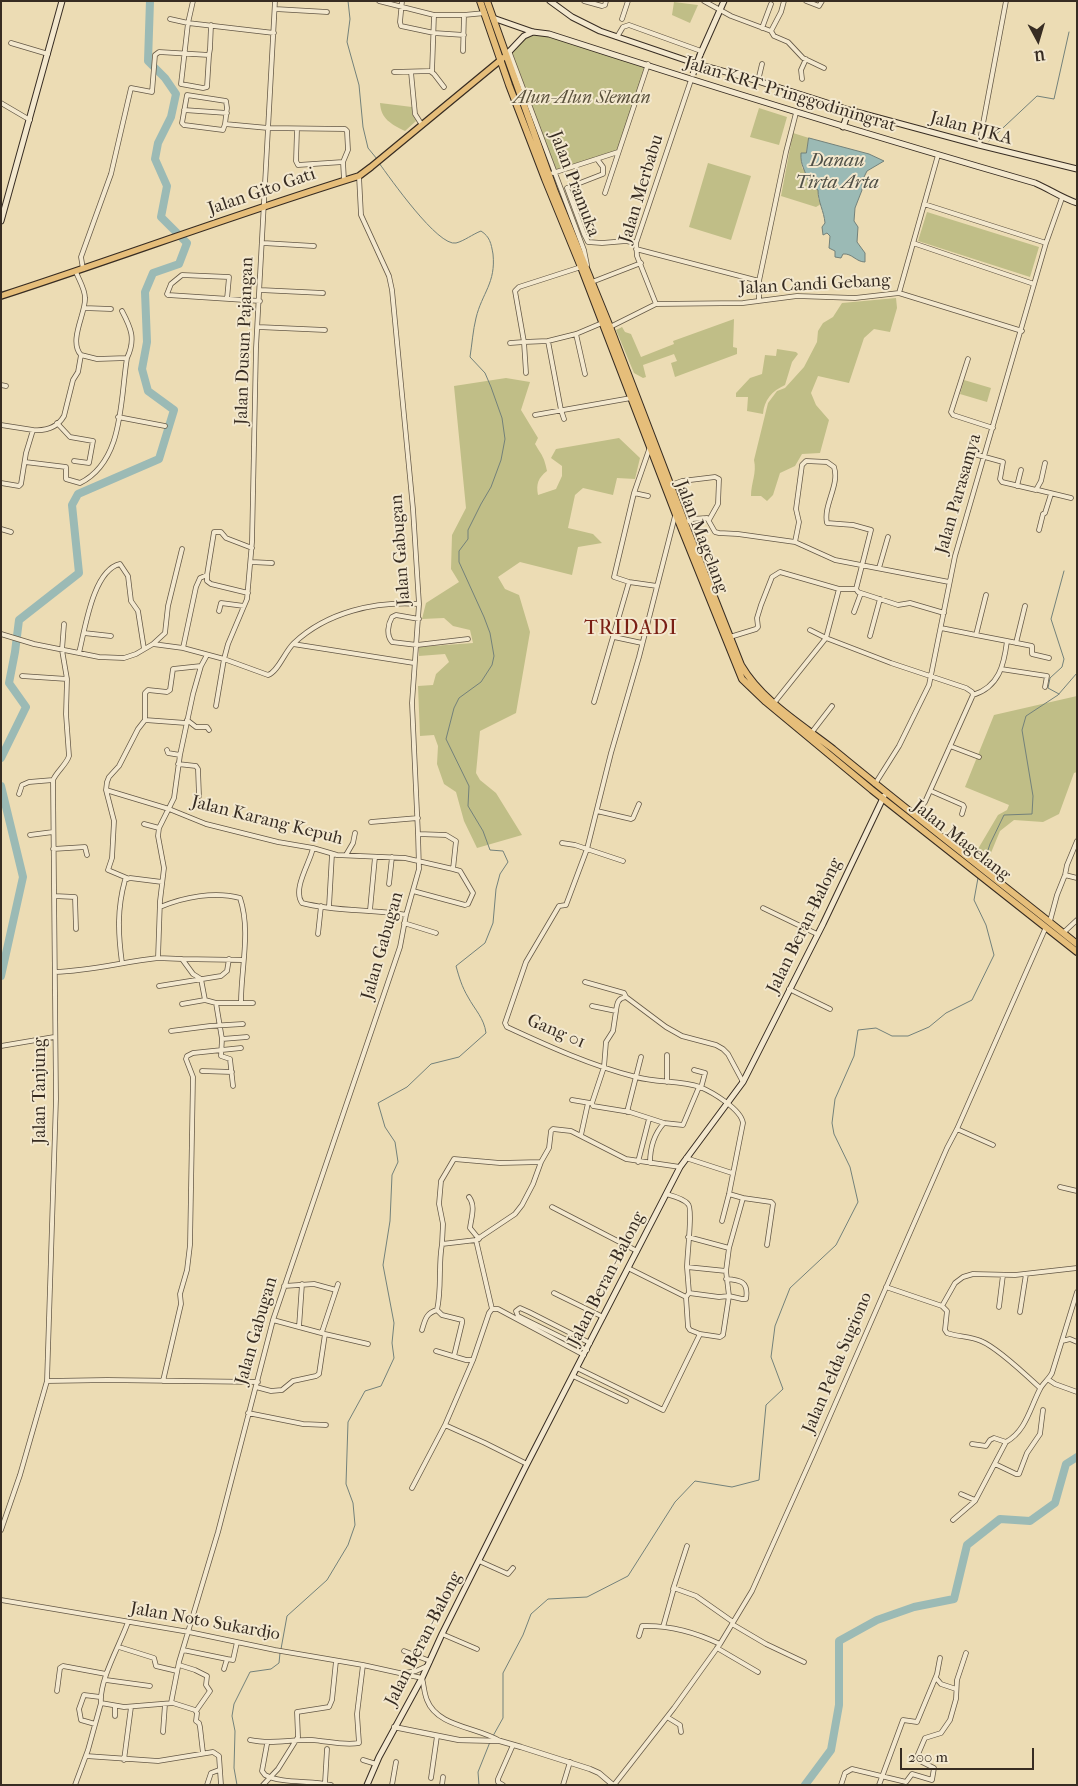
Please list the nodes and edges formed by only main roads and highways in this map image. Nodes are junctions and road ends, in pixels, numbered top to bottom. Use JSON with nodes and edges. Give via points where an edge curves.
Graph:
{"nodes":[{"id":1,"x":62,"y":1,"type":"edge"},
{"id":2,"x":480,"y":1,"type":"edge"},
{"id":3,"x":487,"y":1,"type":"edge"},
{"id":4,"x":550,"y":1,"type":"edge"},
{"id":5,"x":724,"y":1,"type":"edge"},
{"id":6,"x":493,"y":18,"type":"junction"},
{"id":7,"x":534,"y":32,"type":"junction"},
{"id":8,"x":508,"y":53,"type":"junction"},
{"id":9,"x":500,"y":60,"type":"junction"},
{"id":10,"x":692,"y":77,"type":"junction"},
{"id":11,"x":849,"y":110,"type":"junction"},
{"id":12,"x":843,"y":127,"type":"junction"},
{"id":13,"x":1076,"y":167,"type":"edge"},
{"id":14,"x":1077,"y":203,"type":"edge"},
{"id":15,"x":1,"y":222,"type":"edge"},
{"id":16,"x":585,"y":269,"type":"junction"},
{"id":17,"x":1,"y":296,"type":"edge"},
{"id":18,"x":621,"y":363,"type":"junction"},
{"id":19,"x":873,"y":787,"type":"junction"},
{"id":20,"x":884,"y":796,"type":"junction"},
{"id":21,"x":1048,"y":924,"type":"junction"},
{"id":22,"x":1077,"y":944,"type":"edge"},
{"id":23,"x":1077,"y":952,"type":"edge"},
{"id":24,"x":367,"y":1785,"type":"edge"}],
"edges":[{"from":1,"to":15,"type":"main road"},
{"from":2,"to":9,"type":"highway","name":"Jalan Magelang"},
{"from":3,"to":6,"type":"highway","name":"Jalan Magelang"},
{"from":4,"to":11,"type":"main road","name":"Jalan PJKA","via":[[587,25],[617,38]]},
{"from":5,"to":10,"type":"main road","bridge":true},
{"from":6,"to":7,"type":"main road","name":"Jalan KRT Pringgodiningrat"},
{"from":6,"to":8,"type":"highway","name":"Jalan Magelang"},
{"from":7,"to":8,"type":"main road","via":[[524,36]]},
{"from":7,"to":10,"type":"main road","name":"Jalan KRT Pringgodiningrat"},
{"from":8,"to":9,"type":"main road","name":"Jalan Gito Gati"},
{"from":8,"to":16,"type":"highway","name":"Jalan Magelang"},
{"from":9,"to":16,"type":"highway","name":"Jalan Magelang","via":[[550,191]]},
{"from":9,"to":17,"type":"main road","name":"Jalan Gito Gati","via":[[359,176]]},
{"from":10,"to":12,"type":"main road","name":"Jalan KRT Pringgodiningrat"},
{"from":11,"to":12,"type":"main road"},
{"from":11,"to":13,"type":"main road","name":"Jalan PJKA"},
{"from":12,"to":14,"type":"main road","name":"Jalan KRT Pringgodiningrat","via":[[1035,183]]},
{"from":16,"to":18,"type":"highway","name":"Jalan Magelang","via":[[610,327]]},
{"from":16,"to":18,"type":"highway","name":"Jalan Magelang","via":[[602,323]]},
{"from":18,"to":19,"type":"highway","name":"Jalan Magelang","via":[[741,665],[756,687]]},
{"from":18,"to":19,"type":"highway","name":"Jalan Magelang","via":[[631,398],[742,679]]},
{"from":19,"to":20,"type":"highway","name":"Jalan Magelang"},
{"from":20,"to":21,"type":"highway","name":"Jalan Magelang"},
{"from":20,"to":21,"type":"highway","name":"Jalan Magelang","via":[[915,815]]},
{"from":20,"to":24,"type":"main road","name":"Jalan Beran-Balong","via":[[743,1082],[680,1167]]},
{"from":21,"to":22,"type":"highway","name":"Jalan Magelang"},
{"from":21,"to":23,"type":"highway","name":"Jalan Magelang"}]}
